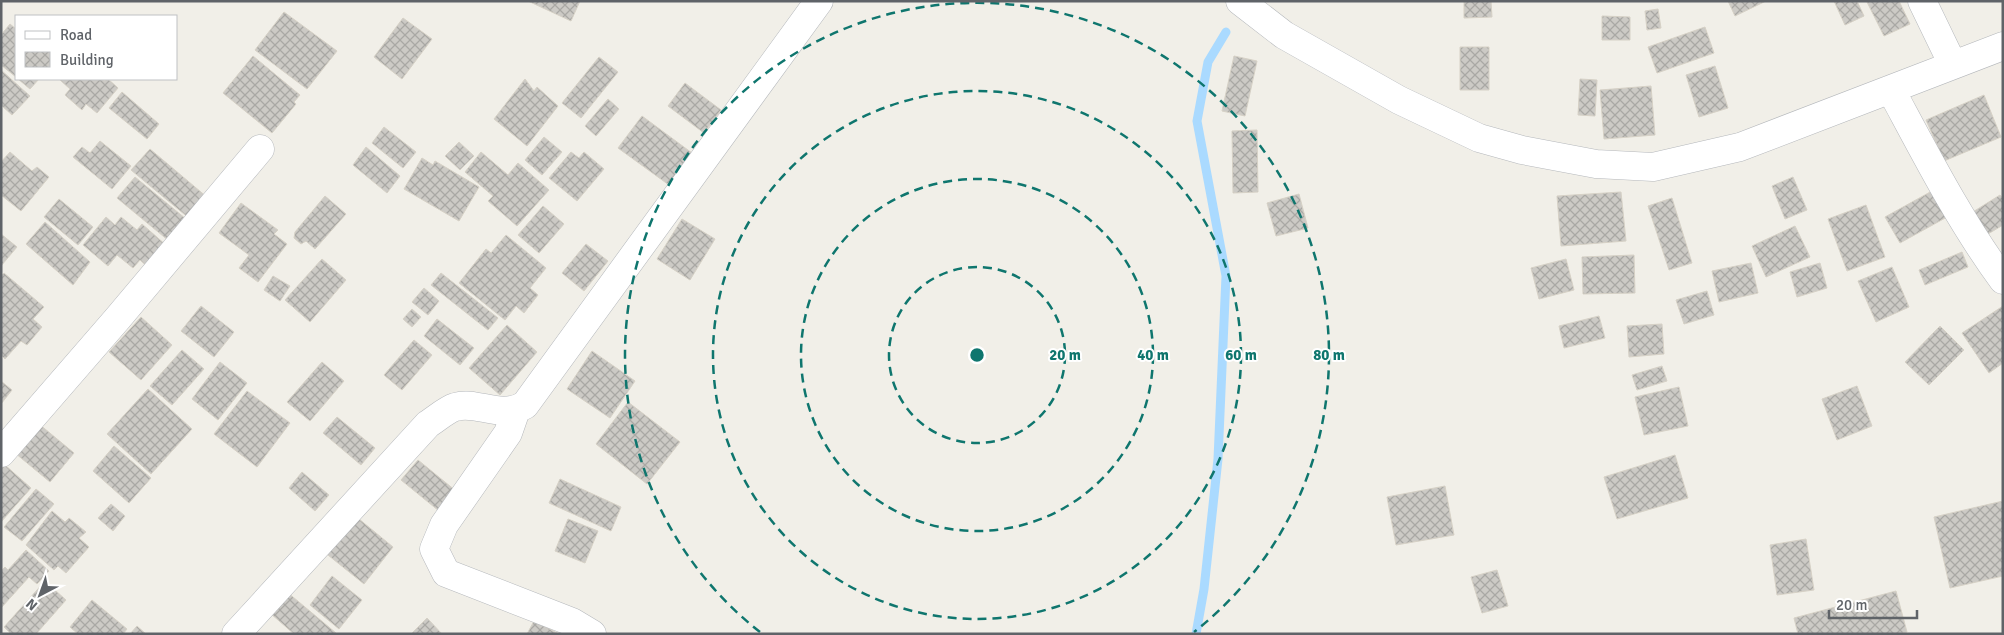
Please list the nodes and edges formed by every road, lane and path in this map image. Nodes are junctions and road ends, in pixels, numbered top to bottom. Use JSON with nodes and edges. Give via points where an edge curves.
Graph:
{"nodes":[{"id":1,"x":819,"y":1,"type":"edge"},
{"id":2,"x":1240,"y":1,"type":"edge"},
{"id":3,"x":1922,"y":1,"type":"edge"},
{"id":4,"x":2003,"y":46,"type":"edge"},
{"id":5,"x":1953,"y":65,"type":"junction"},
{"id":6,"x":1891,"y":90,"type":"junction"},
{"id":7,"x":260,"y":149,"type":"dead end"},
{"id":8,"x":2003,"y":280,"type":"edge"},
{"id":9,"x":516,"y":410,"type":"junction"},
{"id":10,"x":1,"y":453,"type":"edge"},
{"id":11,"x":236,"y":634,"type":"edge"},
{"id":12,"x":592,"y":634,"type":"edge"}],
"edges":[{"from":1,"to":9,"type":"street","via":[[525,405]]},
{"from":2,"to":6,"type":"street","via":[[1284,35],[1400,100],[1479,138],[1596,164],[1653,167],[1740,147]]},
{"from":3,"to":5,"type":"street"},
{"from":4,"to":5,"type":"street"},
{"from":5,"to":6,"type":"street"},
{"from":6,"to":8,"type":"street","via":[[1946,193]]},
{"from":7,"to":10,"type":"street"},
{"from":9,"to":11,"type":"street","via":[[454,407],[428,424]]},
{"from":9,"to":12,"type":"street","via":[[508,433],[444,525],[434,549],[446,573],[572,622]]}]}
